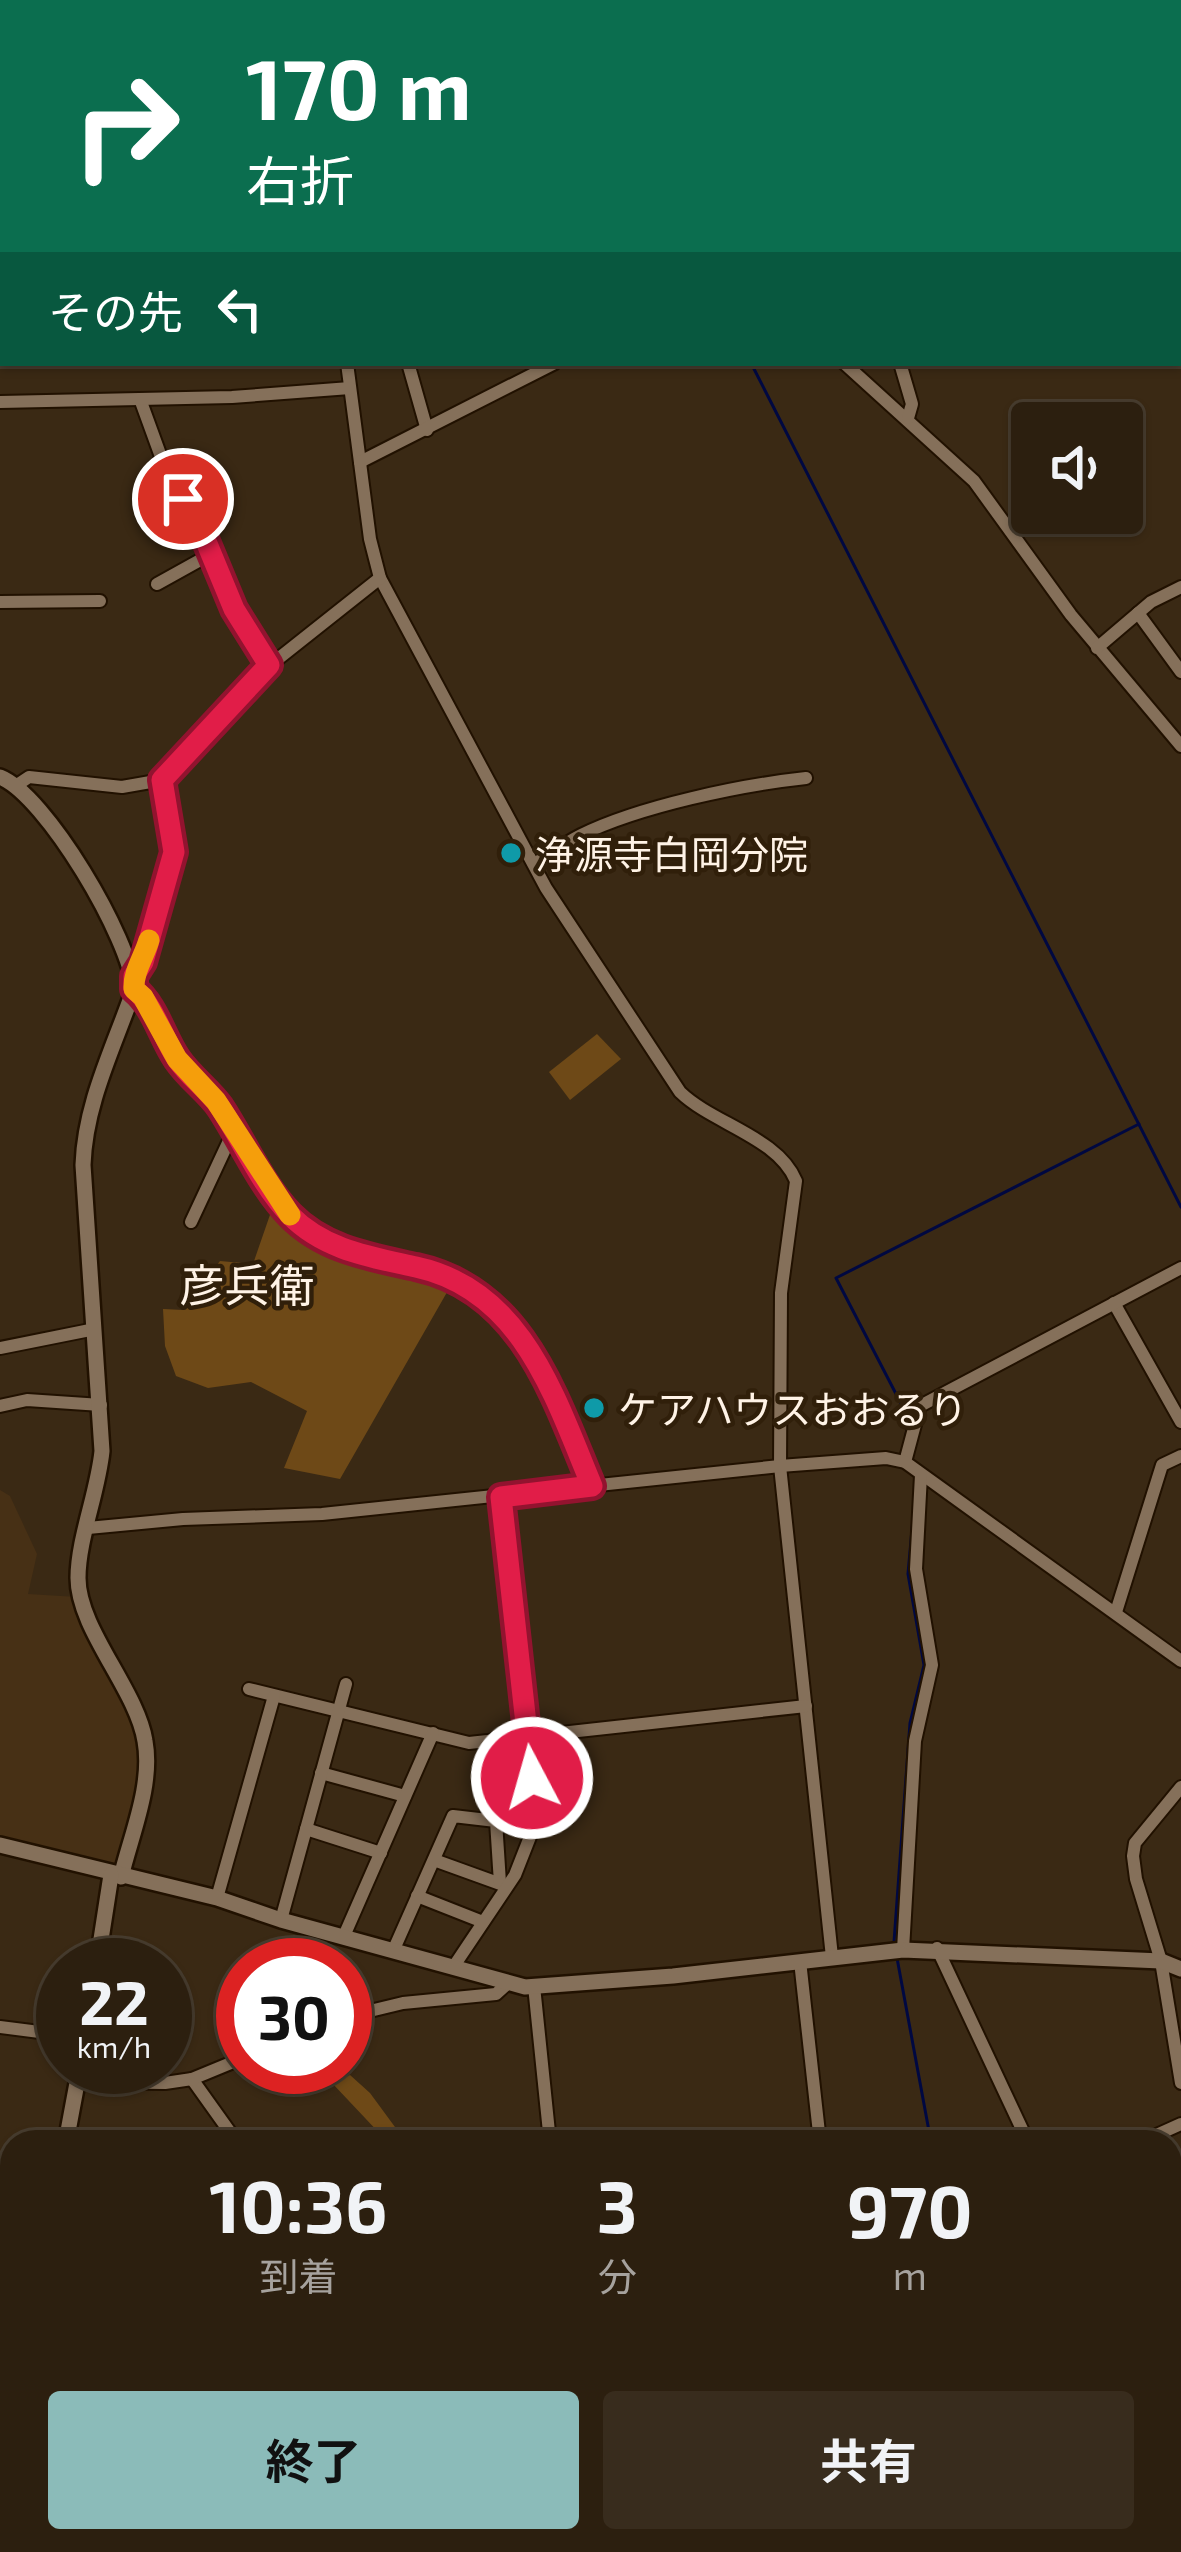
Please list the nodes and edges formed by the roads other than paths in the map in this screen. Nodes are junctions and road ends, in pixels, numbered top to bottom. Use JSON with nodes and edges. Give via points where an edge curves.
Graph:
{"nodes":[{"id":1,"x":347,"y":366,"type":"edge"},
{"id":2,"x":409,"y":366,"type":"edge"},
{"id":3,"x":550,"y":366,"type":"edge"},
{"id":4,"x":847,"y":366,"type":"edge"},
{"id":5,"x":902,"y":366,"type":"edge"},
{"id":6,"x":350,"y":388,"type":"junction"},
{"id":7,"x":140,"y":399,"type":"junction"},
{"id":8,"x":0,"y":402,"type":"edge"},
{"id":9,"x":908,"y":418,"type":"junction"},
{"id":10,"x":427,"y":430,"type":"junction"},
{"id":11,"x":360,"y":461,"type":"junction"},
{"id":12,"x":211,"y":554,"type":"junction"},
{"id":13,"x":380,"y":578,"type":"junction"},
{"id":14,"x":158,"y":584,"type":"dead end"},
{"id":15,"x":1181,"y":587,"type":"edge"},
{"id":16,"x":100,"y":601,"type":"dead end"},
{"id":17,"x":0,"y":602,"type":"edge"},
{"id":18,"x":1138,"y":613,"type":"junction"},
{"id":19,"x":1097,"y":648,"type":"junction"},
{"id":20,"x":269,"y":665,"type":"junction"},
{"id":21,"x":1181,"y":672,"type":"edge"},
{"id":22,"x":1181,"y":746,"type":"edge"},
{"id":23,"x":0,"y":777,"type":"edge"},
{"id":24,"x":806,"y":778,"type":"dead end"},
{"id":25,"x":162,"y":780,"type":"junction"},
{"id":26,"x":17,"y":785,"type":"junction"},
{"id":27,"x":534,"y":864,"type":"junction"},
{"id":28,"x":134,"y":982,"type":"junction"},
{"id":29,"x":234,"y":1130,"type":"junction"},
{"id":30,"x":191,"y":1222,"type":"dead end"},
{"id":31,"x":1181,"y":1268,"type":"edge"},
{"id":32,"x":1114,"y":1303,"type":"junction"},
{"id":33,"x":95,"y":1329,"type":"junction"},
{"id":34,"x":0,"y":1348,"type":"edge"},
{"id":35,"x":101,"y":1405,"type":"junction"},
{"id":36,"x":0,"y":1406,"type":"edge"},
{"id":37,"x":1181,"y":1422,"type":"edge"},
{"id":38,"x":1181,"y":1456,"type":"edge"},
{"id":39,"x":904,"y":1462,"type":"junction"},
{"id":40,"x":780,"y":1466,"type":"junction"},
{"id":41,"x":921,"y":1475,"type":"junction"},
{"id":42,"x":592,"y":1486,"type":"junction"},
{"id":43,"x":501,"y":1497,"type":"junction"},
{"id":44,"x":88,"y":1528,"type":"junction"},
{"id":45,"x":1116,"y":1612,"type":"junction"},
{"id":46,"x":1181,"y":1661,"type":"edge"},
{"id":47,"x":346,"y":1684,"type":"dead end"},
{"id":48,"x":249,"y":1689,"type":"dead end"},
{"id":49,"x":274,"y":1696,"type":"junction"},
{"id":50,"x":806,"y":1706,"type":"junction"},
{"id":51,"x":338,"y":1711,"type":"junction"},
{"id":52,"x":433,"y":1733,"type":"junction"},
{"id":53,"x":529,"y":1737,"type":"junction"},
{"id":54,"x":321,"y":1773,"type":"junction"},
{"id":55,"x":1181,"y":1787,"type":"edge"},
{"id":56,"x":405,"y":1796,"type":"junction"},
{"id":57,"x":306,"y":1828,"type":"junction"},
{"id":58,"x":0,"y":1845,"type":"edge"},
{"id":59,"x":381,"y":1853,"type":"junction"},
{"id":60,"x":434,"y":1860,"type":"junction"},
{"id":61,"x":116,"y":1876,"type":"junction"},
{"id":62,"x":504,"y":1885,"type":"junction"},
{"id":63,"x":417,"y":1896,"type":"junction"},
{"id":64,"x":217,"y":1898,"type":"junction"},
{"id":65,"x":280,"y":1920,"type":"junction"},
{"id":66,"x":483,"y":1922,"type":"junction"},
{"id":67,"x":344,"y":1936,"type":"junction"},
{"id":68,"x":103,"y":1938,"type":"edge"},
{"id":69,"x":937,"y":1948,"type":"junction"},
{"id":70,"x":394,"y":1949,"type":"junction"},
{"id":71,"x":903,"y":1950,"type":"junction"},
{"id":72,"x":832,"y":1957,"type":"junction"},
{"id":73,"x":1161,"y":1960,"type":"junction"},
{"id":74,"x":800,"y":1961,"type":"junction"},
{"id":75,"x":454,"y":1966,"type":"junction"},
{"id":76,"x":1181,"y":1969,"type":"edge"},
{"id":77,"x":507,"y":1984,"type":"junction"},
{"id":78,"x":534,"y":1986,"type":"junction"},
{"id":79,"x":372,"y":2010,"type":"edge"},
{"id":80,"x":0,"y":2027,"type":"edge"},
{"id":81,"x":36,"y":2032,"type":"edge"},
{"id":82,"x":216,"y":2069,"type":"edge"},
{"id":83,"x":192,"y":2079,"type":"joint"},
{"id":84,"x":1181,"y":2084,"type":"edge"},
{"id":85,"x":75,"y":2094,"type":"edge"},
{"id":86,"x":68,"y":2130,"type":"edge"},
{"id":87,"x":228,"y":2130,"type":"edge"},
{"id":88,"x":549,"y":2130,"type":"edge"},
{"id":89,"x":819,"y":2130,"type":"edge"},
{"id":90,"x":1022,"y":2130,"type":"edge"}],
"edges":[{"from":1,"to":6,"type":"street"},
{"from":2,"to":10,"type":"street"},
{"from":3,"to":10,"type":"street"},
{"from":4,"to":9,"type":"street"},
{"from":5,"to":9,"type":"street"},
{"from":6,"to":7,"type":"street"},
{"from":6,"to":11,"type":"street"},
{"from":7,"to":8,"type":"street"},
{"from":7,"to":12,"type":"street","via":[[168,476]]},
{"from":9,"to":19,"type":"street","via":[[974,481]]},
{"from":10,"to":11,"type":"street"},
{"from":11,"to":13,"type":"street"},
{"from":12,"to":14,"type":"street"},
{"from":12,"to":20,"type":"street"},
{"from":13,"to":20,"type":"street"},
{"from":13,"to":27,"type":"street"},
{"from":15,"to":18,"type":"street"},
{"from":16,"to":17,"type":"street"},
{"from":18,"to":19,"type":"street"},
{"from":18,"to":21,"type":"street"},
{"from":19,"to":22,"type":"street"},
{"from":20,"to":25,"type":"street"},
{"from":23,"to":26,"type":"street"},
{"from":24,"to":27,"type":"street","via":[[639,814]]},
{"from":25,"to":26,"type":"street","via":[[122,787],[29,777]]},
{"from":25,"to":28,"type":"street","via":[[174,852]]},
{"from":26,"to":28,"type":"street","via":[[40,807],[115,928]]},
{"from":27,"to":40,"type":"street","via":[[680,1092],[774,1153],[796,1181],[781,1293]]},
{"from":28,"to":29,"type":"street","via":[[177,1059]]},
{"from":28,"to":33,"type":"street","via":[[84,1136]]},
{"from":29,"to":30,"type":"street"},
{"from":29,"to":42,"type":"street","via":[[302,1227],[361,1256],[421,1268],[495,1307],[550,1386]]},
{"from":31,"to":32,"type":"street"},
{"from":32,"to":37,"type":"street"},
{"from":32,"to":39,"type":"street","via":[[920,1406]]},
{"from":33,"to":34,"type":"street"},
{"from":33,"to":35,"type":"street"},
{"from":35,"to":36,"type":"street"},
{"from":35,"to":44,"type":"street"},
{"from":38,"to":45,"type":"street","via":[[1162,1465]]},
{"from":39,"to":40,"type":"street"},
{"from":39,"to":41,"type":"street"},
{"from":40,"to":42,"type":"street"},
{"from":40,"to":50,"type":"street"},
{"from":41,"to":45,"type":"street"},
{"from":41,"to":71,"type":"street","via":[[916,1569],[932,1665],[915,1741]]},
{"from":42,"to":43,"type":"street"},
{"from":43,"to":44,"type":"street"},
{"from":43,"to":53,"type":"street"},
{"from":44,"to":61,"type":"street","via":[[78,1580],[84,1604],[146,1742],[146,1776]]},
{"from":45,"to":46,"type":"street"},
{"from":47,"to":51,"type":"street"},
{"from":48,"to":49,"type":"street"},
{"from":49,"to":51,"type":"street"},
{"from":49,"to":64,"type":"street"},
{"from":50,"to":53,"type":"street"},
{"from":50,"to":72,"type":"street"},
{"from":51,"to":52,"type":"street"},
{"from":51,"to":54,"type":"street"},
{"from":52,"to":53,"type":"street","via":[[469,1743]]},
{"from":52,"to":56,"type":"street"},
{"from":53,"to":62,"type":"street","via":[[536,1819]]},
{"from":54,"to":56,"type":"street"},
{"from":54,"to":57,"type":"street"},
{"from":55,"to":73,"type":"street","via":[[1133,1856]]},
{"from":56,"to":59,"type":"street"},
{"from":57,"to":59,"type":"street"},
{"from":57,"to":65,"type":"street"},
{"from":58,"to":61,"type":"street"},
{"from":59,"to":67,"type":"street"},
{"from":60,"to":62,"type":"street"},
{"from":60,"to":62,"type":"street","via":[[453,1816],[496,1821]]},
{"from":60,"to":63,"type":"street"},
{"from":61,"to":64,"type":"street"},
{"from":61,"to":68,"type":"street"},
{"from":62,"to":66,"type":"street"},
{"from":63,"to":66,"type":"street"},
{"from":63,"to":70,"type":"street"},
{"from":64,"to":65,"type":"street"},
{"from":65,"to":67,"type":"street"},
{"from":66,"to":75,"type":"street"},
{"from":67,"to":70,"type":"street"},
{"from":69,"to":71,"type":"street"},
{"from":69,"to":73,"type":"street"},
{"from":69,"to":90,"type":"street"},
{"from":70,"to":75,"type":"street"},
{"from":71,"to":72,"type":"street"},
{"from":72,"to":74,"type":"street"},
{"from":73,"to":76,"type":"street"},
{"from":73,"to":84,"type":"street"},
{"from":74,"to":78,"type":"street"},
{"from":74,"to":89,"type":"street"},
{"from":75,"to":77,"type":"street"},
{"from":77,"to":78,"type":"street"},
{"from":77,"to":79,"type":"street","via":[[496,1994]]},
{"from":78,"to":88,"type":"street"},
{"from":80,"to":81,"type":"street"},
{"from":82,"to":83,"type":"street"},
{"from":83,"to":87,"type":"street"},
{"from":85,"to":86,"type":"street"}]}
